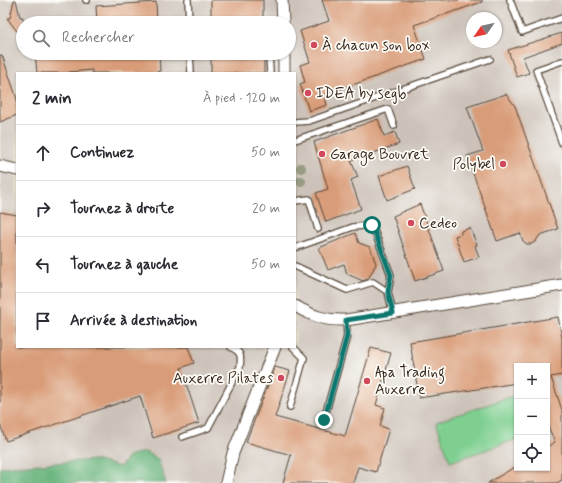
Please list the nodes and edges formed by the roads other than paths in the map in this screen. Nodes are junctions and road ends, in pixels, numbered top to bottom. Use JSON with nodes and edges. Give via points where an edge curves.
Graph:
{"nodes":[{"id":1,"x":188,"y":0,"type":"edge"},
{"id":2,"x":282,"y":0,"type":"edge"},
{"id":3,"x":510,"y":0,"type":"edge"},
{"id":4,"x":189,"y":16,"type":"edge"},
{"id":5,"x":283,"y":16,"type":"edge"},
{"id":6,"x":562,"y":18,"type":"edge"},
{"id":7,"x":490,"y":59,"type":"dead end"},
{"id":8,"x":190,"y":60,"type":"edge"},
{"id":9,"x":269,"y":60,"type":"edge"},
{"id":10,"x":284,"y":60,"type":"edge"},
{"id":11,"x":562,"y":61,"type":"edge"},
{"id":12,"x":191,"y":72,"type":"edge"},
{"id":13,"x":270,"y":72,"type":"edge"},
{"id":14,"x":284,"y":72,"type":"edge"},
{"id":15,"x":296,"y":122,"type":"edge"},
{"id":16,"x":394,"y":126,"type":"dead end"},
{"id":17,"x":296,"y":140,"type":"edge"},
{"id":18,"x":562,"y":143,"type":"edge"},
{"id":19,"x":0,"y":166,"type":"edge"},
{"id":20,"x":16,"y":170,"type":"edge"},
{"id":21,"x":296,"y":201,"type":"edge"},
{"id":22,"x":318,"y":229,"type":"dead end"},
{"id":23,"x":296,"y":248,"type":"edge"},
{"id":24,"x":296,"y":266,"type":"edge"},
{"id":25,"x":562,"y":285,"type":"edge"},
{"id":26,"x":388,"y":292,"type":"junction"},
{"id":27,"x":296,"y":306,"type":"edge"},
{"id":28,"x":393,"y":313,"type":"junction"},
{"id":29,"x":346,"y":320,"type":"junction"},
{"id":30,"x":233,"y":348,"type":"edge"},
{"id":31,"x":275,"y":348,"type":"edge"},
{"id":32,"x":294,"y":348,"type":"edge"},
{"id":33,"x":290,"y":407,"type":"dead end"},
{"id":34,"x":324,"y":420,"type":"dead end"},
{"id":35,"x":182,"y":437,"type":"dead end"},
{"id":36,"x":226,"y":483,"type":"edge"}],
"edges":[{"from":1,"to":4,"type":"lane"},
{"from":2,"to":5,"type":"street"},
{"from":3,"to":6,"type":"lane","via":[[522,32]]},
{"from":7,"to":15,"type":"lane","via":[[309,120]]},
{"from":8,"to":12,"type":"lane"},
{"from":9,"to":13,"type":"lane"},
{"from":10,"to":14,"type":"street"},
{"from":11,"to":18,"type":"lane","via":[[536,70]]},
{"from":16,"to":17,"type":"lane","via":[[388,109]]},
{"from":19,"to":20,"type":"street"},
{"from":21,"to":22,"type":"lane","via":[[309,199]]},
{"from":23,"to":26,"type":"lane","via":[[353,227],[372,225],[391,275]]},
{"from":24,"to":26,"type":"lane","via":[[347,290],[373,282]]},
{"from":25,"to":28,"type":"street"},
{"from":26,"to":28,"type":"lane"},
{"from":27,"to":29,"type":"street","via":[[319,318]]},
{"from":28,"to":29,"type":"street"},
{"from":29,"to":34,"type":"lane","via":[[347,336]]},
{"from":30,"to":35,"type":"lane","via":[[241,356],[240,367],[208,428]]},
{"from":31,"to":36,"type":"street","via":[[233,453]]},
{"from":32,"to":33,"type":"lane","via":[[304,358]]}]}
